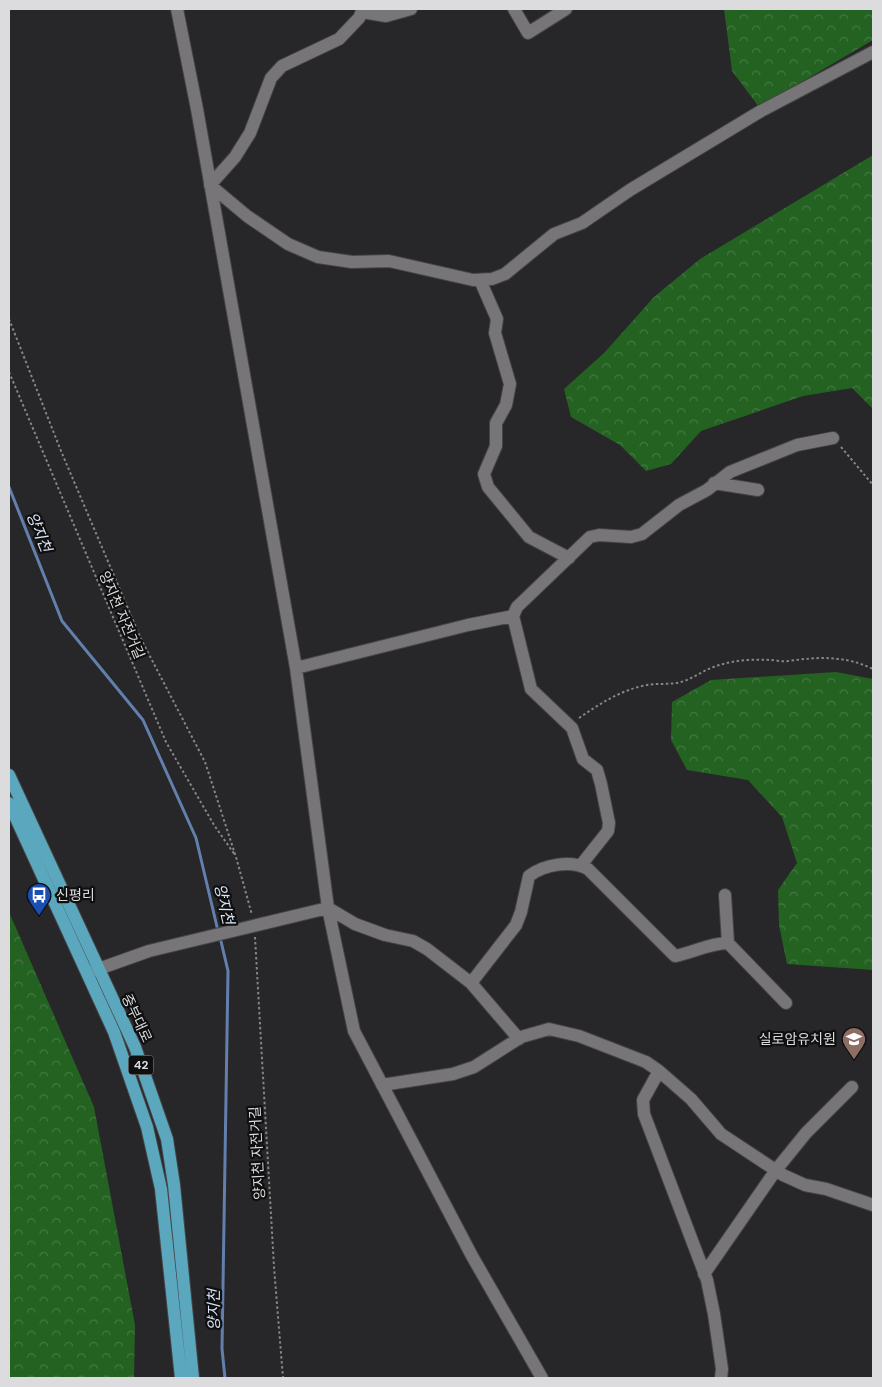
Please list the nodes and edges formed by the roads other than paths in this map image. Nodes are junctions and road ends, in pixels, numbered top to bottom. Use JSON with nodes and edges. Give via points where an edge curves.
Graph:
{"nodes":[{"id":1,"x":177,"y":9,"type":"edge"},
{"id":2,"x":410,"y":9,"type":"edge"},
{"id":3,"x":514,"y":9,"type":"edge"},
{"id":4,"x":566,"y":9,"type":"edge"},
{"id":5,"x":363,"y":10,"type":"edge"},
{"id":6,"x":873,"y":52,"type":"edge"},
{"id":7,"x":210,"y":185,"type":"junction"},
{"id":8,"x":480,"y":280,"type":"junction"},
{"id":9,"x":833,"y":438,"type":"road end"},
{"id":10,"x":714,"y":483,"type":"junction"},
{"id":11,"x":758,"y":490,"type":"dead end"},
{"id":12,"x":569,"y":558,"type":"junction"},
{"id":13,"x":513,"y":616,"type":"junction"},
{"id":14,"x":296,"y":668,"type":"junction"},
{"id":15,"x":9,"y":775,"type":"edge"},
{"id":16,"x":9,"y":803,"type":"edge"},
{"id":17,"x":581,"y":865,"type":"junction"},
{"id":18,"x":725,"y":895,"type":"dead end"},
{"id":19,"x":328,"y":908,"type":"junction"},
{"id":20,"x":728,"y":943,"type":"junction"},
{"id":21,"x":92,"y":971,"type":"junction"},
{"id":22,"x":470,"y":983,"type":"junction"},
{"id":23,"x":786,"y":1003,"type":"dead end"},
{"id":24,"x":519,"y":1038,"type":"junction"},
{"id":25,"x":659,"y":1071,"type":"junction"},
{"id":26,"x":382,"y":1085,"type":"junction"},
{"id":27,"x":852,"y":1087,"type":"dead end"},
{"id":28,"x":776,"y":1170,"type":"junction"},
{"id":29,"x":873,"y":1205,"type":"edge"},
{"id":30,"x":704,"y":1274,"type":"junction"},
{"id":31,"x":181,"y":1378,"type":"edge"},
{"id":32,"x":194,"y":1378,"type":"edge"},
{"id":33,"x":542,"y":1378,"type":"edge"},
{"id":34,"x":721,"y":1378,"type":"edge"}],
"edges":[{"from":1,"to":7,"type":"street"},
{"from":2,"to":5,"type":"street","via":[[386,16]]},
{"from":3,"to":4,"type":"street","via":[[528,33]]},
{"from":5,"to":7,"type":"street","via":[[339,39],[282,66],[271,78],[250,133],[235,157]]},
{"from":6,"to":8,"type":"street","via":[[761,111],[630,190],[582,223],[554,234],[505,274],[492,280]]},
{"from":7,"to":8,"type":"street","via":[[288,244],[318,258],[352,262],[389,261]]},
{"from":7,"to":14,"type":"street"},
{"from":8,"to":12,"type":"street","via":[[497,319],[496,333],[510,384],[506,405],[496,423],[496,446],[484,474],[488,487],[529,537]]},
{"from":9,"to":10,"type":"street","via":[[797,445],[730,472]]},
{"from":10,"to":11,"type":"street"},
{"from":10,"to":12,"type":"street","via":[[642,534],[590,537]]},
{"from":12,"to":13,"type":"street","via":[[517,607]]},
{"from":13,"to":14,"type":"street"},
{"from":13,"to":17,"type":"street","via":[[531,689],[572,728],[583,759],[597,770],[609,822],[608,831]]},
{"from":14,"to":19,"type":"street"},
{"from":15,"to":21,"type":"main road","name":"중부대로","number":"42"},
{"from":16,"to":21,"type":"main road","name":"중부대로","number":"42"},
{"from":17,"to":20,"type":"street","via":[[675,956],[717,943]]},
{"from":17,"to":22,"type":"street","via":[[576,862],[538,869],[529,876],[516,925]]},
{"from":18,"to":20,"type":"street"},
{"from":19,"to":21,"type":"street","via":[[148,951]]},
{"from":19,"to":22,"type":"street","via":[[355,924],[413,941]]},
{"from":19,"to":26,"type":"street","via":[[354,1031]]},
{"from":20,"to":23,"type":"street"},
{"from":21,"to":31,"type":"main road","name":"중부대로","number":"42","via":[[147,1127],[161,1189]]},
{"from":21,"to":32,"type":"main road","name":"중부대로","number":"42","via":[[134,1047],[167,1139]]},
{"from":22,"to":24,"type":"street"},
{"from":24,"to":25,"type":"street","via":[[549,1029],[579,1036],[646,1062]]},
{"from":24,"to":26,"type":"street","via":[[474,1067],[460,1072]]},
{"from":25,"to":28,"type":"street","via":[[691,1099],[721,1134]]},
{"from":25,"to":30,"type":"street","via":[[643,1100],[644,1114]]},
{"from":26,"to":33,"type":"street","via":[[472,1256]]},
{"from":27,"to":28,"type":"street","via":[[806,1133]]},
{"from":28,"to":29,"type":"street","via":[[805,1185]]},
{"from":28,"to":30,"type":"street"},
{"from":30,"to":34,"type":"street","via":[[714,1314]]}]}
